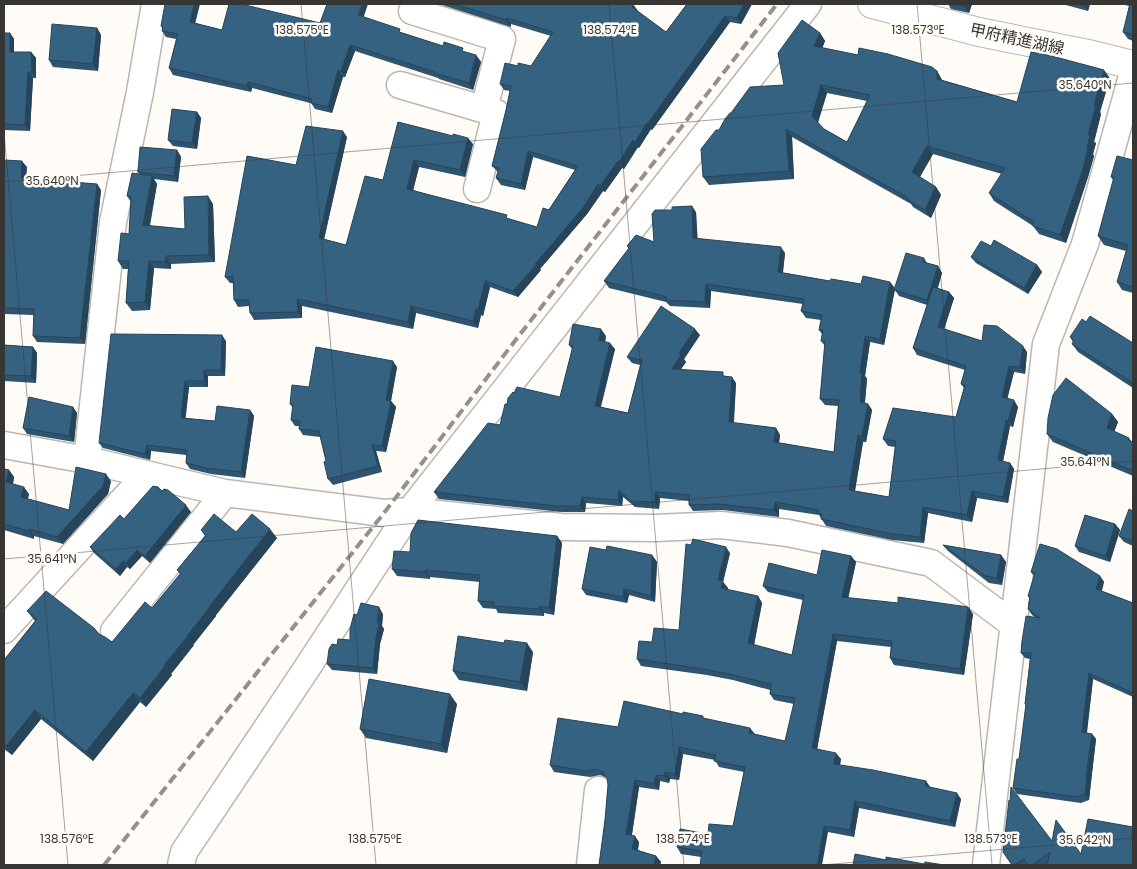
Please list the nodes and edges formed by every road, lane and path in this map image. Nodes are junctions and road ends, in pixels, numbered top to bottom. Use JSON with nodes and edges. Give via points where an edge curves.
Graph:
{"nodes":[{"id":1,"x":155,"y":4,"type":"edge"},
{"id":2,"x":808,"y":4,"type":"edge"},
{"id":3,"x":872,"y":4,"type":"edge"},
{"id":4,"x":412,"y":11,"type":"dead end"},
{"id":5,"x":1133,"y":65,"type":"edge"},
{"id":6,"x":1133,"y":73,"type":"edge"},
{"id":7,"x":400,"y":85,"type":"dead end"},
{"id":8,"x":484,"y":109,"type":"junction"},
{"id":9,"x":477,"y":188,"type":"dead end"},
{"id":10,"x":4,"y":445,"type":"edge"},
{"id":11,"x":87,"y":460,"type":"junction"},
{"id":12,"x":146,"y":475,"type":"junction"},
{"id":13,"x":225,"y":493,"type":"junction"},
{"id":14,"x":410,"y":512,"type":"junction"},
{"id":15,"x":1014,"y":625,"type":"junction"},
{"id":16,"x":4,"y":630,"type":"edge"},
{"id":17,"x":114,"y":631,"type":"dead end"},
{"id":18,"x":598,"y":790,"type":"dead end"},
{"id":19,"x":181,"y":865,"type":"edge"},
{"id":20,"x":590,"y":865,"type":"edge"},
{"id":21,"x":986,"y":865,"type":"edge"}],
"edges":[{"from":1,"to":11,"type":"street","via":[[113,222]]},
{"from":2,"to":14,"type":"street"},
{"from":3,"to":5,"type":"main road","name":"甲府精進湖線","via":[[979,32]]},
{"from":4,"to":8,"type":"street","via":[[502,39]]},
{"from":6,"to":15,"type":"street","via":[[1085,244],[1046,344]]},
{"from":7,"to":8,"type":"street"},
{"from":8,"to":9,"type":"street","via":[[496,112]]},
{"from":10,"to":11,"type":"street"},
{"from":11,"to":12,"type":"street"},
{"from":12,"to":13,"type":"street"},
{"from":12,"to":16,"type":"street"},
{"from":13,"to":14,"type":"street","via":[[384,513]]},
{"from":13,"to":17,"type":"street"},
{"from":14,"to":15,"type":"street","via":[[561,527],[721,525],[788,533],[930,562]]},
{"from":14,"to":19,"type":"street","via":[[184,852]]},
{"from":15,"to":21,"type":"street"},
{"from":18,"to":20,"type":"street"}]}
